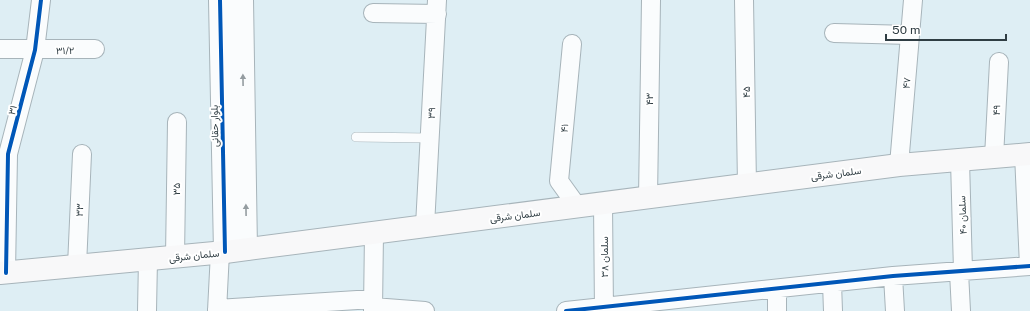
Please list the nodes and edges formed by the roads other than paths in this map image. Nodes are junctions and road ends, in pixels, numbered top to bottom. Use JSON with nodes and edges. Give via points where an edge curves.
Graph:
{"nodes":[{"id":1,"x":41,"y":0,"type":"edge"},
{"id":2,"x":220,"y":0,"type":"edge"},
{"id":3,"x":242,"y":0,"type":"edge"},
{"id":4,"x":651,"y":0,"type":"edge"},
{"id":5,"x":744,"y":0,"type":"edge"},
{"id":6,"x":913,"y":0,"type":"edge"},
{"id":7,"x":437,"y":7,"type":"edge"},
{"id":8,"x":373,"y":13,"type":"dead end"},
{"id":9,"x":834,"y":33,"type":"dead end"},
{"id":10,"x":910,"y":35,"type":"junction"},
{"id":11,"x":572,"y":44,"type":"dead end"},
{"id":12,"x":0,"y":49,"type":"edge"},
{"id":13,"x":95,"y":49,"type":"dead end"},
{"id":14,"x":36,"y":50,"type":"junction"},
{"id":15,"x":999,"y":62,"type":"dead end"},
{"id":16,"x":177,"y":122,"type":"dead end"},
{"id":17,"x":356,"y":137,"type":"dead end"},
{"id":18,"x":430,"y":138,"type":"junction"},
{"id":19,"x":4,"y":154,"type":"edge"},
{"id":20,"x":82,"y":154,"type":"dead end"},
{"id":21,"x":1027,"y":154,"type":"edge"},
{"id":22,"x":994,"y":157,"type":"junction"},
{"id":23,"x":960,"y":160,"type":"junction"},
{"id":24,"x":899,"y":165,"type":"junction"},
{"id":25,"x":747,"y":185,"type":"junction"},
{"id":26,"x":648,"y":198,"type":"junction"},
{"id":27,"x":603,"y":203,"type":"junction"},
{"id":28,"x":577,"y":206,"type":"junction"},
{"id":29,"x":425,"y":226,"type":"junction"},
{"id":30,"x":374,"y":233,"type":"junction"},
{"id":31,"x":246,"y":249,"type":"junction"},
{"id":32,"x":222,"y":252,"type":"junction"},
{"id":33,"x":175,"y":257,"type":"junction"},
{"id":34,"x":148,"y":259,"type":"junction"},
{"id":35,"x":77,"y":266,"type":"junction"},
{"id":36,"x":1029,"y":266,"type":"edge"},
{"id":37,"x":961,"y":271,"type":"junction"},
{"id":38,"x":3,"y":273,"type":"edge"},
{"id":39,"x":893,"y":276,"type":"junction"},
{"id":40,"x":832,"y":283,"type":"junction"},
{"id":41,"x":777,"y":289,"type":"junction"},
{"id":42,"x":717,"y":303,"type":"edge"},
{"id":43,"x":373,"y":306,"type":"edge"},
{"id":44,"x":660,"y":306,"type":"edge"},
{"id":45,"x":604,"y":309,"type":"edge"},
{"id":46,"x":217,"y":310,"type":"edge"},
{"id":47,"x":147,"y":311,"type":"edge"},
{"id":48,"x":425,"y":311,"type":"edge"},
{"id":49,"x":566,"y":311,"type":"edge"},
{"id":50,"x":777,"y":311,"type":"edge"},
{"id":51,"x":833,"y":311,"type":"edge"},
{"id":52,"x":895,"y":311,"type":"edge"},
{"id":53,"x":961,"y":311,"type":"edge"}],
"edges":[{"from":1,"to":14,"type":"street","name":"۳۱"},
{"from":2,"to":32,"type":"street","name":"بلوار حقانی"},
{"from":31,"to":3,"type":"street","one_way":true},
{"from":4,"to":26,"type":"street","name":"۴۳"},
{"from":5,"to":25,"type":"street","name":"۴۵"},
{"from":6,"to":10,"type":"street","name":"۴۷"},
{"from":7,"to":8,"type":"street"},
{"from":7,"to":18,"type":"street","name":"۳۹"},
{"from":9,"to":10,"type":"street"},
{"from":10,"to":24,"type":"street","name":"۴۷"},
{"from":11,"to":28,"type":"street","name":"۴۱","via":[[559,181]]},
{"from":12,"to":14,"type":"street","name":"۳۱/۲"},
{"from":13,"to":14,"type":"street","name":"۳۱/۲"},
{"from":14,"to":19,"type":"street","name":"۳۱"},
{"from":15,"to":22,"type":"street","name":"۴۹"},
{"from":16,"to":33,"type":"street","name":"۳۵"},
{"from":17,"to":18,"type":"lane"},
{"from":18,"to":29,"type":"street","name":"۳۹"},
{"from":19,"to":38,"type":"street","name":"۳۱"},
{"from":20,"to":35,"type":"street","name":"۳۳"},
{"from":21,"to":22,"type":"main road","name":"سلمان شرقی"},
{"from":21,"to":36,"type":"street"},
{"from":22,"to":23,"type":"main road","name":"سلمان شرقی"},
{"from":23,"to":24,"type":"main road","name":"سلمان شرقی"},
{"from":23,"to":37,"type":"street","name":"سلمان ۴۰"},
{"from":24,"to":25,"type":"main road","name":"سلمان شرقی"},
{"from":25,"to":26,"type":"main road","name":"سلمان شرقی"},
{"from":26,"to":27,"type":"main road","name":"سلمان شرقی"},
{"from":27,"to":28,"type":"main road","name":"سلمان شرقی"},
{"from":27,"to":45,"type":"street","name":"سلمان ۳۸"},
{"from":28,"to":29,"type":"main road","name":"سلمان شرقی"},
{"from":29,"to":30,"type":"main road","name":"سلمان شرقی"},
{"from":30,"to":31,"type":"main road","name":"سلمان شرقی"},
{"from":30,"to":43,"type":"street"},
{"from":31,"to":32,"type":"main road","name":"سلمان شرقی"},
{"from":32,"to":33,"type":"main road","name":"سلمان شرقی"},
{"from":32,"to":46,"type":"street"},
{"from":33,"to":34,"type":"main road","name":"سلمان شرقی"},
{"from":34,"to":35,"type":"main road","name":"سلمان شرقی"},
{"from":34,"to":47,"type":"street"},
{"from":35,"to":38,"type":"main road","name":"سلمان شرقی"},
{"from":36,"to":37,"type":"street"},
{"from":37,"to":39,"type":"street"},
{"from":37,"to":53,"type":"street","name":"سلمان ۴۰"},
{"from":39,"to":40,"type":"street"},
{"from":39,"to":52,"type":"street"},
{"from":40,"to":41,"type":"street"},
{"from":40,"to":51,"type":"street"},
{"from":41,"to":42,"type":"street"},
{"from":41,"to":50,"type":"street"},
{"from":42,"to":44,"type":"street"},
{"from":43,"to":46,"type":"street"},
{"from":43,"to":48,"type":"street"},
{"from":44,"to":45,"type":"street"},
{"from":45,"to":49,"type":"street"}]}
